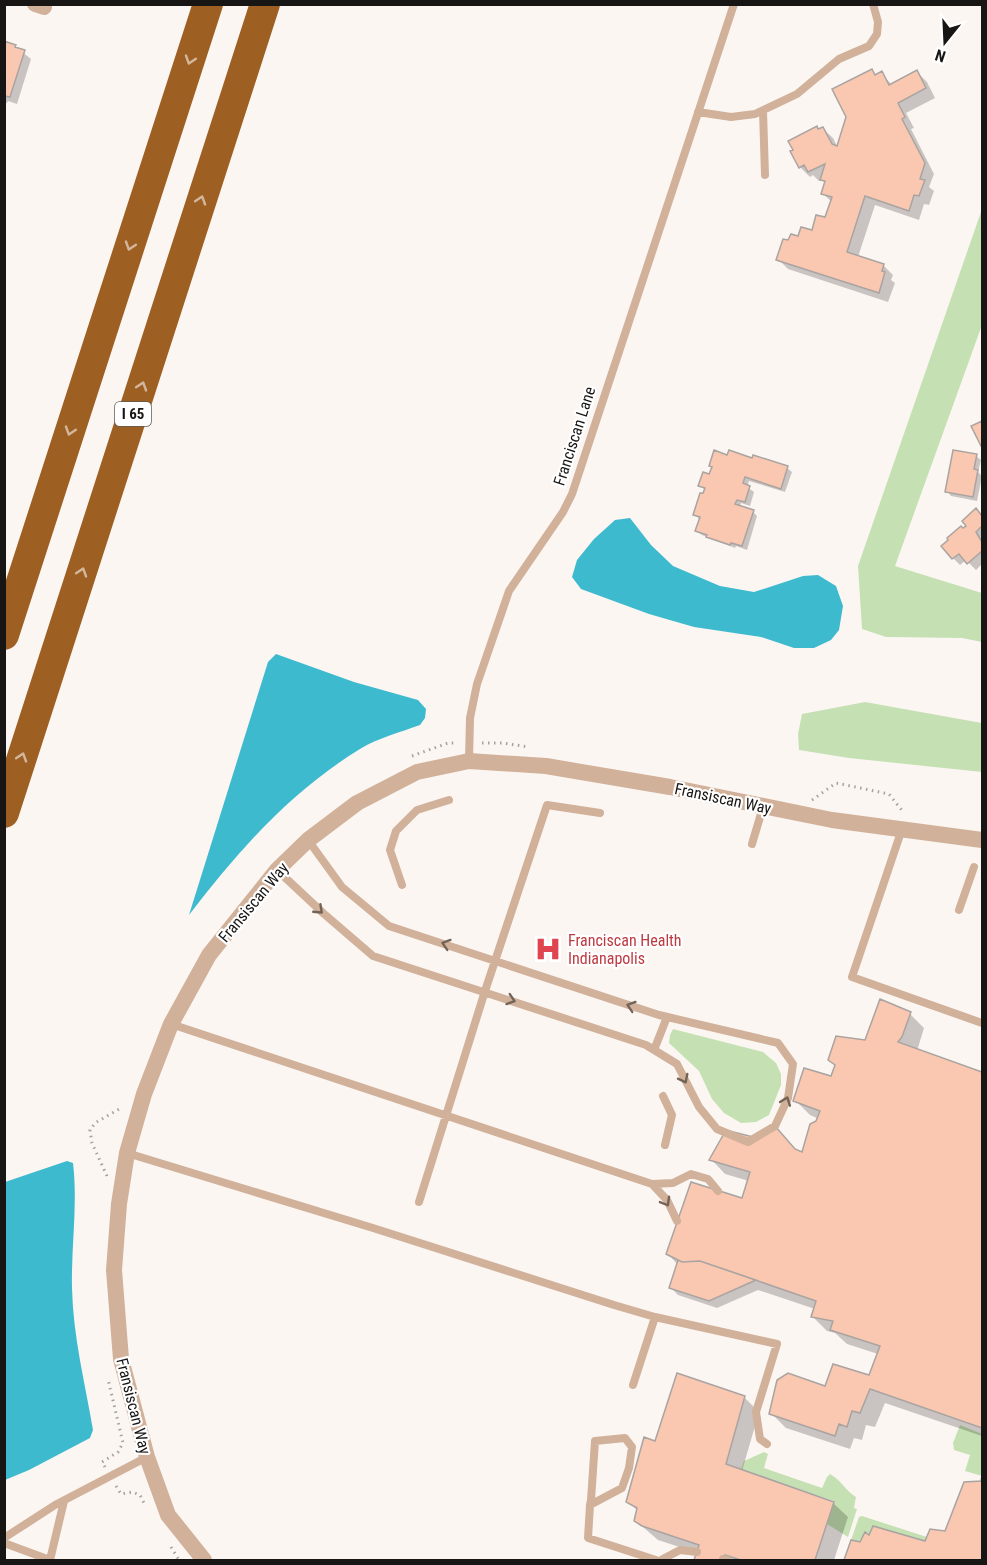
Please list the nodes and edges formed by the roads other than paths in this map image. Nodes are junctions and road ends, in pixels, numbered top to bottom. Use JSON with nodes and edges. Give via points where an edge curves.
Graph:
{"nodes":[{"id":1,"x":208,"y":4,"type":"edge"},
{"id":2,"x":264,"y":4,"type":"edge"},
{"id":3,"x":734,"y":4,"type":"edge"},
{"id":4,"x":873,"y":4,"type":"edge"},
{"id":5,"x":698,"y":111,"type":"junction"},
{"id":6,"x":763,"y":111,"type":"junction"},
{"id":7,"x":765,"y":175,"type":"dead end"},
{"id":8,"x":4,"y":635,"type":"edge"},
{"id":9,"x":469,"y":761,"type":"junction"},
{"id":10,"x":449,"y":800,"type":"dead end"},
{"id":11,"x":763,"y":807,"type":"junction"},
{"id":12,"x":4,"y":813,"type":"edge"},
{"id":13,"x":600,"y":813,"type":"dead end"},
{"id":14,"x":902,"y":829,"type":"junction"},
{"id":15,"x":308,"y":840,"type":"junction"},
{"id":16,"x":982,"y":840,"type":"edge"},
{"id":17,"x":752,"y":844,"type":"dead end"},
{"id":18,"x":974,"y":867,"type":"dead end"},
{"id":19,"x":277,"y":870,"type":"junction"},
{"id":20,"x":402,"y":885,"type":"dead end"},
{"id":21,"x":959,"y":910,"type":"dead end"},
{"id":22,"x":496,"y":961,"type":"junction"},
{"id":23,"x":485,"y":991,"type":"junction"},
{"id":24,"x":667,"y":1017,"type":"junction"},
{"id":25,"x":982,"y":1023,"type":"edge"},
{"id":26,"x":171,"y":1024,"type":"junction"},
{"id":27,"x":654,"y":1050,"type":"junction"},
{"id":28,"x":663,"y":1096,"type":"dead end"},
{"id":29,"x":446,"y":1116,"type":"junction"},
{"id":30,"x":665,"y":1145,"type":"dead end"},
{"id":31,"x":127,"y":1153,"type":"junction"},
{"id":32,"x":652,"y":1184,"type":"junction"},
{"id":33,"x":718,"y":1191,"type":"dead end"},
{"id":34,"x":419,"y":1202,"type":"dead end"},
{"id":35,"x":677,"y":1221,"type":"dead end"},
{"id":36,"x":655,"y":1317,"type":"junction"},
{"id":37,"x":633,"y":1385,"type":"dead end"},
{"id":38,"x":767,"y":1444,"type":"dead end"},
{"id":39,"x":147,"y":1457,"type":"junction"},
{"id":40,"x":64,"y":1501,"type":"junction"},
{"id":41,"x":590,"y":1505,"type":"junction"},
{"id":42,"x":4,"y":1538,"type":"edge"},
{"id":43,"x":4,"y":1543,"type":"edge"},
{"id":44,"x":697,"y":1552,"type":"dead end"},
{"id":45,"x":204,"y":1560,"type":"edge"},
{"id":46,"x":656,"y":1560,"type":"edge"},
{"id":47,"x":661,"y":1560,"type":"edge"}],
"edges":[{"from":1,"to":8,"type":"highway","one_way":true},
{"from":12,"to":2,"type":"highway","number":"I 65","one_way":true},
{"from":3,"to":5,"type":"lane","name":"Franciscan Lane"},
{"from":4,"to":6,"type":"lane","via":[[877,34],[869,46],[838,59],[797,94]]},
{"from":5,"to":6,"type":"lane","via":[[730,117]]},
{"from":5,"to":9,"type":"lane","name":"Franciscan Lane","via":[[572,494],[509,591],[477,684],[470,718]]},
{"from":6,"to":7,"type":"lane"},
{"from":9,"to":11,"type":"street","name":"Fransiscan Way","via":[[546,766]]},
{"from":9,"to":15,"type":"street","name":"Fransiscan Way","via":[[417,772],[357,803]]},
{"from":10,"to":20,"type":"lane","via":[[417,810],[396,831],[390,850]]},
{"from":11,"to":14,"type":"street","name":"Fransiscan Way"},
{"from":11,"to":17,"type":"lane"},
{"from":13,"to":22,"type":"lane","via":[[547,805]]},
{"from":14,"to":16,"type":"street","name":"Fransiscan Way"},
{"from":14,"to":25,"type":"lane","via":[[852,977]]},
{"from":15,"to":19,"type":"street","name":"Fransiscan Way"},
{"from":22,"to":15,"type":"lane","one_way":true,"via":[[389,926],[342,887]]},
{"from":18,"to":21,"type":"lane"},
{"from":19,"to":23,"type":"lane","one_way":true,"via":[[373,956]]},
{"from":19,"to":26,"type":"street","name":"Fransiscan Way","via":[[209,955]]},
{"from":22,"to":23,"type":"lane"},
{"from":24,"to":22,"type":"lane","one_way":true},
{"from":23,"to":27,"type":"lane","one_way":true},
{"from":23,"to":29,"type":"lane"},
{"from":24,"to":27,"type":"lane"},
{"from":27,"to":24,"type":"lane","one_way":true,"via":[[677,1064],[699,1107],[717,1129],[748,1142],[775,1126],[788,1098],[793,1064],[778,1043]]},
{"from":26,"to":29,"type":"lane"},
{"from":26,"to":31,"type":"street","name":"Fransiscan Way"},
{"from":28,"to":30,"type":"lane","via":[[672,1115]]},
{"from":29,"to":32,"type":"lane"},
{"from":29,"to":34,"type":"lane"},
{"from":31,"to":36,"type":"lane"},
{"from":31,"to":39,"type":"street","name":"Fransiscan Way","via":[[114,1270],[121,1359]]},
{"from":32,"to":33,"type":"lane","via":[[673,1184],[692,1174],[708,1179]]},
{"from":32,"to":35,"type":"lane","one_way":true,"via":[[667,1200]]},
{"from":36,"to":37,"type":"lane"},
{"from":36,"to":38,"type":"lane","via":[[777,1344],[756,1412],[760,1439]]},
{"from":39,"to":40,"type":"lane"},
{"from":39,"to":45,"type":"street","name":"Fransiscan Way","via":[[168,1515]]},
{"from":40,"to":42,"type":"lane"},
{"from":40,"to":43,"type":"lane","via":[[50,1560]]},
{"from":41,"to":41,"type":"lane","via":[[595,1442],[625,1438],[632,1447],[622,1488]]},
{"from":41,"to":46,"type":"lane","via":[[588,1538]]},
{"from":44,"to":47,"type":"lane","via":[[680,1550]]}]}
